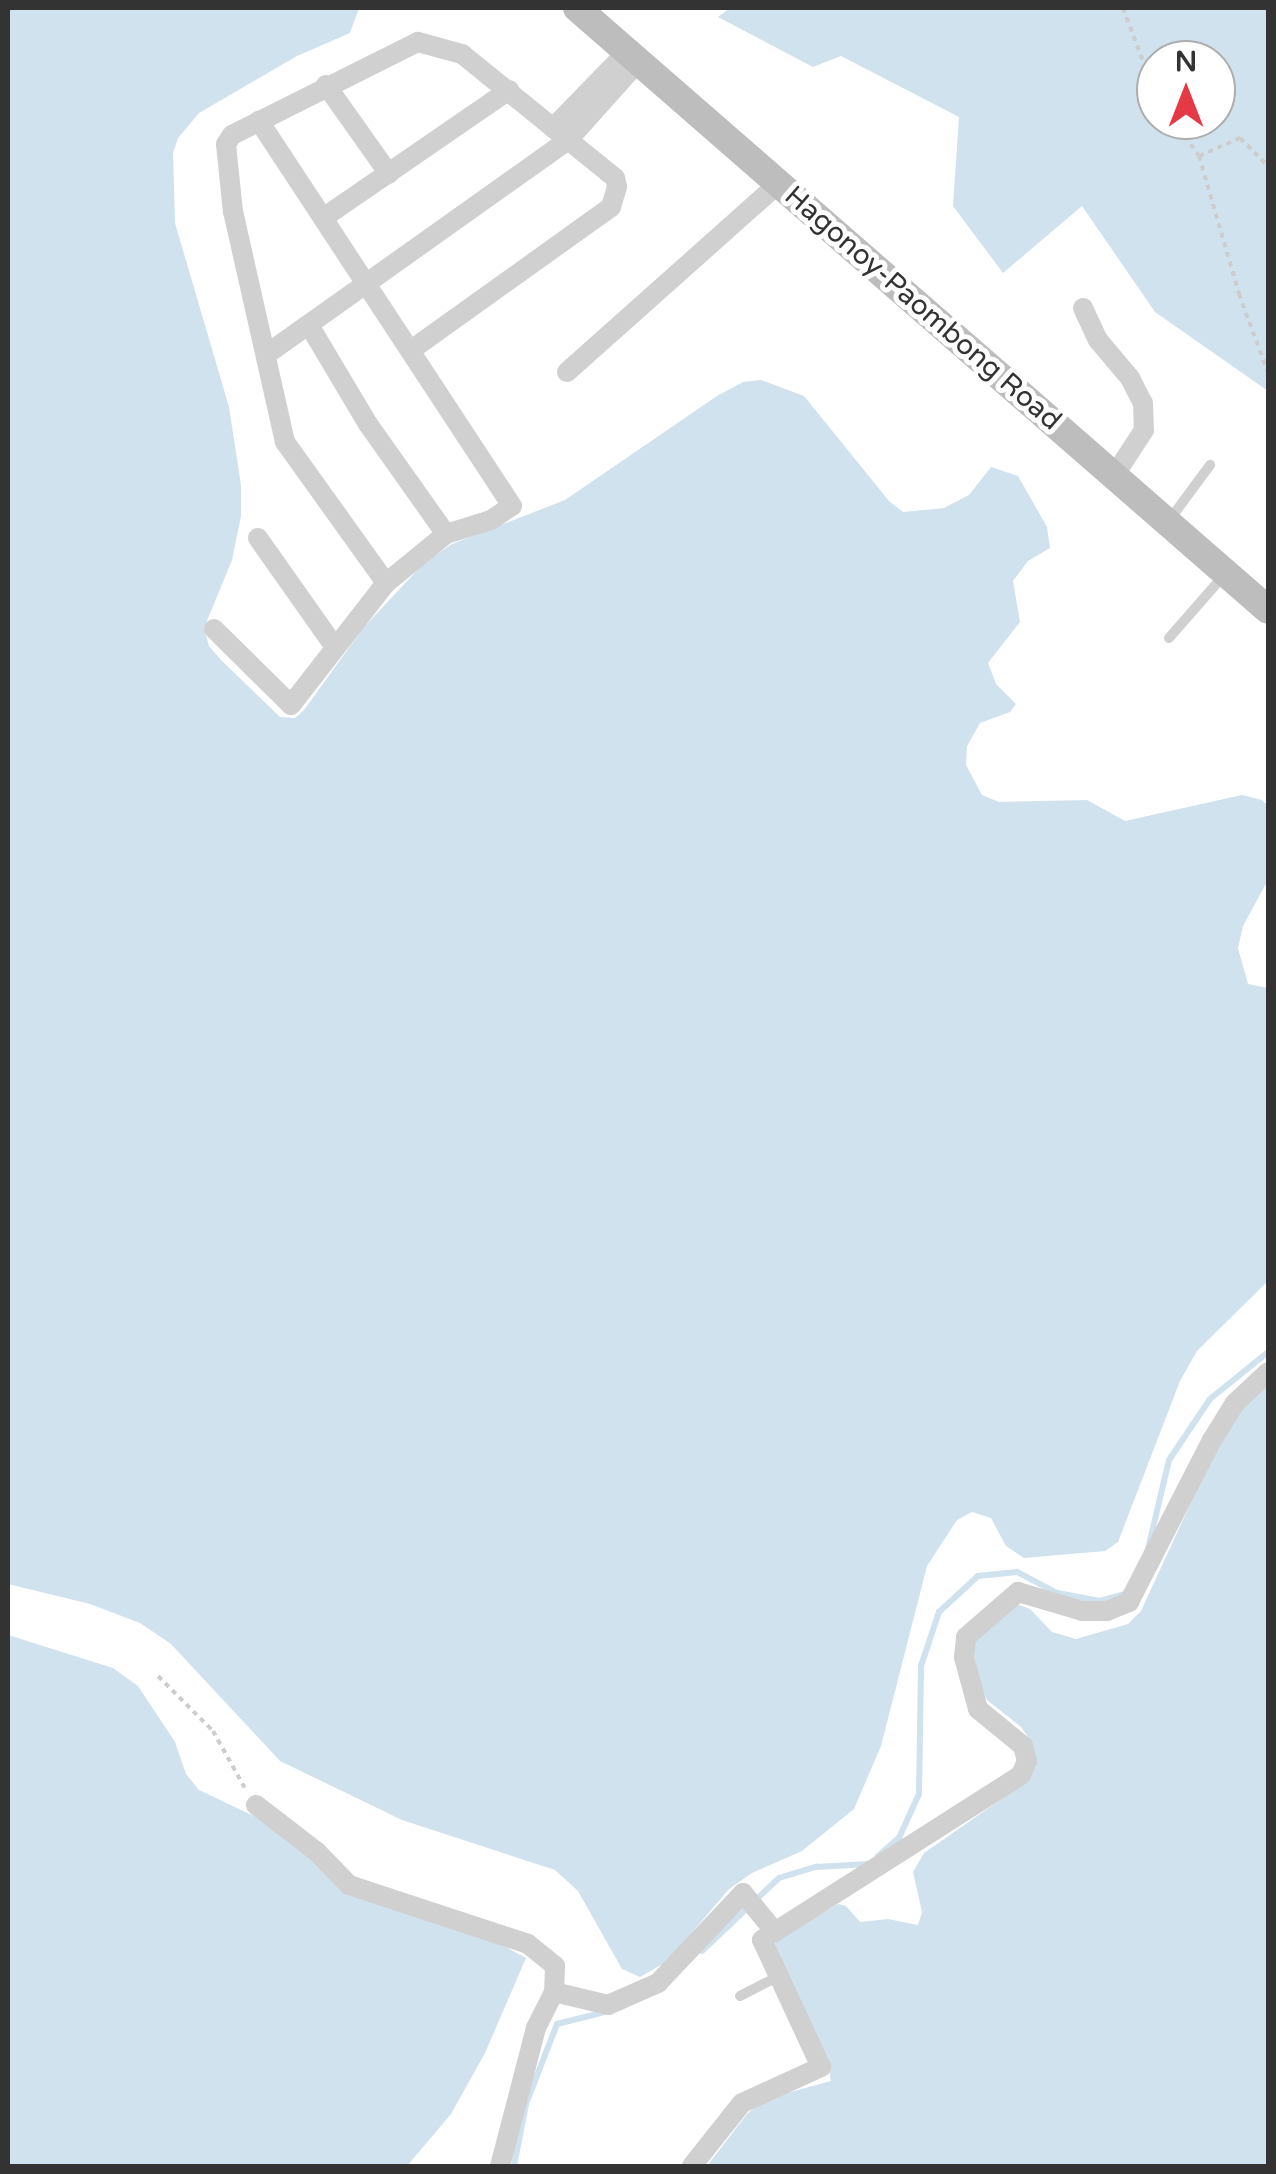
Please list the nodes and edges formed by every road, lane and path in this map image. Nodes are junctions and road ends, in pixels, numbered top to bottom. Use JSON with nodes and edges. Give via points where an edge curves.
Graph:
{"nodes":[{"id":1,"x":576,"y":8,"type":"edge"},
{"id":2,"x":1123,"y":8,"type":"edge"},
{"id":3,"x":1136,"y":43,"type":"edge"},
{"id":4,"x":633,"y":56,"type":"junction"},
{"id":5,"x":326,"y":85,"type":"junction"},
{"id":6,"x":509,"y":90,"type":"junction"},
{"id":7,"x":258,"y":121,"type":"junction"},
{"id":8,"x":560,"y":134,"type":"junction"},
{"id":9,"x":1187,"y":140,"type":"edge"},
{"id":10,"x":1198,"y":156,"type":"junction"},
{"id":11,"x":1268,"y":166,"type":"edge"},
{"id":12,"x":389,"y":174,"type":"junction"},
{"id":13,"x":780,"y":183,"type":"junction"},
{"id":14,"x":323,"y":218,"type":"junction"},
{"id":15,"x":367,"y":283,"type":"junction"},
{"id":16,"x":1083,"y":308,"type":"dead end"},
{"id":17,"x":308,"y":325,"type":"junction"},
{"id":18,"x":412,"y":350,"type":"junction"},
{"id":19,"x":267,"y":354,"type":"junction"},
{"id":20,"x":566,"y":372,"type":"dead end"},
{"id":21,"x":1268,"y":372,"type":"edge"},
{"id":22,"x":1210,"y":465,"type":"dead end"},
{"id":23,"x":1114,"y":476,"type":"junction"},
{"id":24,"x":1168,"y":523,"type":"junction"},
{"id":25,"x":446,"y":534,"type":"junction"},
{"id":26,"x":258,"y":538,"type":"dead end"},
{"id":27,"x":1226,"y":573,"type":"junction"},
{"id":28,"x":386,"y":583,"type":"junction"},
{"id":29,"x":1268,"y":610,"type":"edge"},
{"id":30,"x":214,"y":629,"type":"dead end"},
{"id":31,"x":1170,"y":638,"type":"dead end"},
{"id":32,"x":335,"y":647,"type":"junction"},
{"id":33,"x":1268,"y":1372,"type":"edge"},
{"id":34,"x":158,"y":1676,"type":"dead end"},
{"id":35,"x":256,"y":1805,"type":"joint"},
{"id":36,"x":775,"y":1932,"type":"junction"},
{"id":37,"x":779,"y":1976,"type":"junction"},
{"id":38,"x":554,"y":1992,"type":"junction"},
{"id":39,"x":740,"y":1996,"type":"dead end"},
{"id":40,"x":500,"y":2166,"type":"edge"},
{"id":41,"x":692,"y":2166,"type":"edge"}],
"edges":[{"from":1,"to":4,"type":"main road","name":"Hagonoy-Paombong Road"},
{"from":2,"to":3,"type":"path"},
{"from":4,"to":8,"type":"street"},
{"from":4,"to":13,"type":"main road","name":"Hagonoy-Paombong Road"},
{"from":5,"to":6,"type":"street","via":[[418,42],[462,54]]},
{"from":5,"to":7,"type":"street"},
{"from":5,"to":12,"type":"street"},
{"from":6,"to":8,"type":"street"},
{"from":6,"to":12,"type":"street"},
{"from":7,"to":14,"type":"street"},
{"from":7,"to":19,"type":"street","via":[[226,144],[233,212]]},
{"from":8,"to":15,"type":"street"},
{"from":8,"to":18,"type":"street","via":[[615,178],[611,207]]},
{"from":9,"to":10,"type":"path"},
{"from":10,"to":11,"type":"path","via":[[1240,138]]},
{"from":10,"to":21,"type":"path"},
{"from":12,"to":14,"type":"street"},
{"from":13,"to":20,"type":"street"},
{"from":13,"to":23,"type":"main road","name":"Hagonoy-Paombong Road"},
{"from":14,"to":15,"type":"street"},
{"from":15,"to":17,"type":"street"},
{"from":15,"to":18,"type":"street"},
{"from":16,"to":23,"type":"street","via":[[1143,403],[1144,430]]},
{"from":17,"to":19,"type":"street"},
{"from":17,"to":25,"type":"street"},
{"from":18,"to":25,"type":"street","via":[[512,506]]},
{"from":19,"to":28,"type":"street","via":[[285,442]]},
{"from":22,"to":24,"type":"lane"},
{"from":23,"to":24,"type":"main road","name":"Hagonoy-Paombong Road"},
{"from":24,"to":27,"type":"main road","name":"Hagonoy-Paombong Road"},
{"from":25,"to":28,"type":"street"},
{"from":26,"to":32,"type":"street"},
{"from":27,"to":29,"type":"main road","name":"Hagonoy-Paombong Road"},
{"from":27,"to":31,"type":"lane"},
{"from":28,"to":32,"type":"street"},
{"from":30,"to":32,"type":"street","via":[[291,705]]},
{"from":33,"to":36,"type":"street","via":[[1235,1403],[1212,1440],[1129,1602],[1082,1611],[1018,1592],[966,1637],[964,1656],[978,1710],[1023,1746],[1022,1775]]},
{"from":34,"to":35,"type":"path","via":[[213,1730]]},
{"from":35,"to":38,"type":"street","via":[[348,1884],[528,1944],[554,1966]]},
{"from":36,"to":37,"type":"street","via":[[762,1940]]},
{"from":36,"to":38,"type":"street","via":[[740,1894],[658,1984],[608,2006]]},
{"from":37,"to":39,"type":"lane"},
{"from":37,"to":41,"type":"street","via":[[821,2067],[742,2103]]},
{"from":38,"to":40,"type":"street","via":[[536,2028]]}]}
